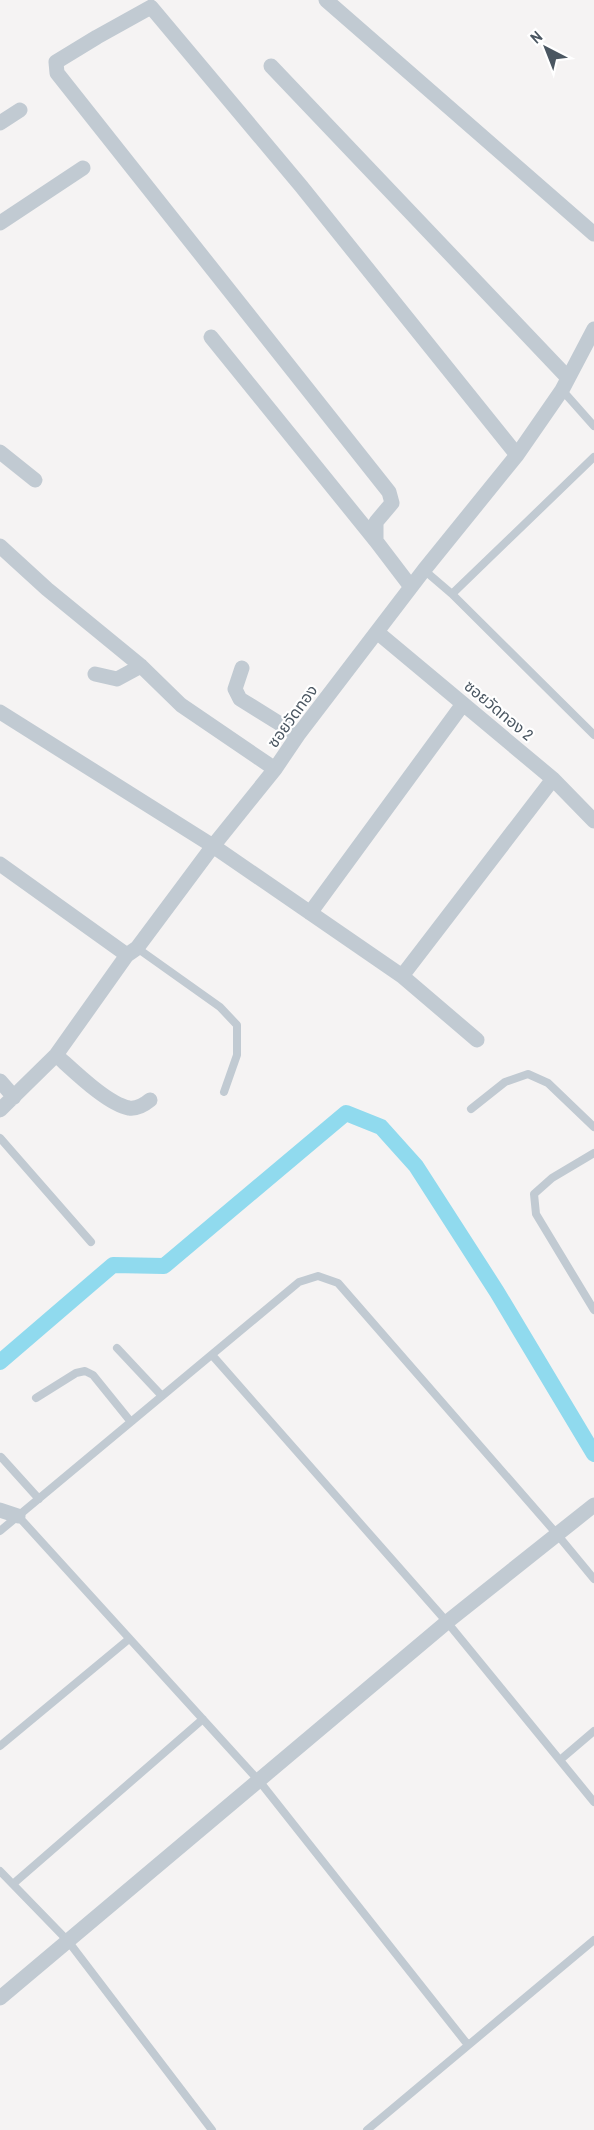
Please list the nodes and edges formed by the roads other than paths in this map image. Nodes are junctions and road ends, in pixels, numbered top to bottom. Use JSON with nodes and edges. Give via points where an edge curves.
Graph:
{"nodes":[{"id":1,"x":326,"y":0,"type":"edge"},
{"id":2,"x":271,"y":66,"type":"dead end"},
{"id":3,"x":20,"y":110,"type":"dead end"},
{"id":4,"x":0,"y":123,"type":"edge"},
{"id":5,"x":83,"y":168,"type":"dead end"},
{"id":6,"x":1,"y":221,"type":"edge"},
{"id":7,"x":594,"y":234,"type":"edge"},
{"id":8,"x":594,"y":329,"type":"edge"},
{"id":9,"x":211,"y":337,"type":"dead end"},
{"id":10,"x":565,"y":384,"type":"junction"},
{"id":11,"x":594,"y":426,"type":"edge"},
{"id":12,"x":0,"y":452,"type":"edge"},
{"id":13,"x":517,"y":455,"type":"junction"},
{"id":14,"x":594,"y":457,"type":"edge"},
{"id":15,"x":35,"y":480,"type":"dead end"},
{"id":16,"x":375,"y":542,"type":"junction"},
{"id":17,"x":0,"y":546,"type":"edge"},
{"id":18,"x":424,"y":570,"type":"junction"},
{"id":19,"x":411,"y":587,"type":"junction"},
{"id":20,"x":452,"y":594,"type":"junction"},
{"id":21,"x":377,"y":632,"type":"junction"},
{"id":22,"x":141,"y":666,"type":"junction"},
{"id":23,"x":242,"y":668,"type":"dead end"},
{"id":24,"x":95,"y":674,"type":"dead end"},
{"id":25,"x":463,"y":704,"type":"junction"},
{"id":26,"x":0,"y":712,"type":"edge"},
{"id":27,"x":298,"y":735,"type":"junction"},
{"id":28,"x":594,"y":735,"type":"edge"},
{"id":29,"x":276,"y":769,"type":"junction"},
{"id":30,"x":553,"y":779,"type":"junction"},
{"id":31,"x":594,"y":821,"type":"edge"},
{"id":32,"x":213,"y":846,"type":"junction"},
{"id":33,"x":0,"y":864,"type":"edge"},
{"id":34,"x":310,"y":912,"type":"junction"},
{"id":35,"x":132,"y":952,"type":"junction"},
{"id":36,"x":402,"y":976,"type":"junction"},
{"id":37,"x":477,"y":1040,"type":"dead end"},
{"id":38,"x":56,"y":1055,"type":"junction"},
{"id":39,"x":0,"y":1081,"type":"edge"},
{"id":40,"x":224,"y":1092,"type":"dead end"},
{"id":41,"x":14,"y":1097,"type":"junction"},
{"id":42,"x":150,"y":1100,"type":"dead end"},
{"id":43,"x":471,"y":1109,"type":"dead end"},
{"id":44,"x":0,"y":1110,"type":"edge"},
{"id":45,"x":594,"y":1127,"type":"edge"},
{"id":46,"x":0,"y":1138,"type":"edge"},
{"id":47,"x":594,"y":1153,"type":"edge"},
{"id":48,"x":91,"y":1242,"type":"dead end"},
{"id":49,"x":594,"y":1310,"type":"edge"},
{"id":50,"x":117,"y":1348,"type":"dead end"},
{"id":51,"x":212,"y":1355,"type":"junction"},
{"id":52,"x":162,"y":1396,"type":"junction"},
{"id":53,"x":36,"y":1398,"type":"dead end"},
{"id":54,"x":130,"y":1422,"type":"junction"},
{"id":55,"x":1,"y":1457,"type":"edge"},
{"id":56,"x":39,"y":1499,"type":"junction"},
{"id":57,"x":594,"y":1505,"type":"edge"},
{"id":58,"x":0,"y":1510,"type":"edge"},
{"id":59,"x":18,"y":1516,"type":"junction"},
{"id":60,"x":0,"y":1531,"type":"edge"},
{"id":61,"x":556,"y":1533,"type":"junction"},
{"id":62,"x":594,"y":1579,"type":"edge"},
{"id":63,"x":447,"y":1622,"type":"junction"},
{"id":64,"x":129,"y":1638,"type":"junction"},
{"id":65,"x":202,"y":1719,"type":"junction"},
{"id":66,"x":594,"y":1731,"type":"edge"},
{"id":67,"x":0,"y":1746,"type":"edge"},
{"id":68,"x":560,"y":1760,"type":"junction"},
{"id":69,"x":260,"y":1782,"type":"junction"},
{"id":70,"x":594,"y":1802,"type":"edge"},
{"id":71,"x":0,"y":1871,"type":"edge"},
{"id":72,"x":13,"y":1884,"type":"junction"},
{"id":73,"x":594,"y":1940,"type":"edge"},
{"id":74,"x":68,"y":1941,"type":"junction"},
{"id":75,"x":0,"y":1998,"type":"edge"},
{"id":76,"x":468,"y":2045,"type":"junction"},
{"id":77,"x":212,"y":2130,"type":"edge"},
{"id":78,"x":367,"y":2130,"type":"edge"}],
"edges":[{"from":1,"to":7,"type":"street"},
{"from":2,"to":10,"type":"street"},
{"from":3,"to":4,"type":"street"},
{"from":5,"to":6,"type":"street"},
{"from":8,"to":10,"type":"street","name":"ซอยวัดทอง"},
{"from":9,"to":16,"type":"street"},
{"from":10,"to":11,"type":"lane"},
{"from":10,"to":13,"type":"street","name":"ซอยวัดทอง"},
{"from":12,"to":15,"type":"street"},
{"from":13,"to":16,"type":"street","via":[[301,186],[151,8],[56,62],[57,73],[388,492],[392,502],[376,522]]},
{"from":13,"to":18,"type":"street","name":"ซอยวัดทอง"},
{"from":14,"to":20,"type":"lane"},
{"from":16,"to":19,"type":"street"},
{"from":17,"to":22,"type":"street"},
{"from":18,"to":19,"type":"street","name":"ซอยวัดทอง"},
{"from":18,"to":20,"type":"lane"},
{"from":19,"to":21,"type":"street","name":"ซอยวัดทอง"},
{"from":20,"to":28,"type":"lane"},
{"from":21,"to":25,"type":"street","name":"ซอยวัดทอง 2"},
{"from":21,"to":27,"type":"street","name":"ซอยวัดทอง"},
{"from":22,"to":24,"type":"street","via":[[117,679]]},
{"from":22,"to":29,"type":"street","via":[[181,705]]},
{"from":23,"to":27,"type":"street","via":[[235,689],[240,699]]},
{"from":25,"to":30,"type":"street","name":"ซอยวัดทอง 2"},
{"from":25,"to":34,"type":"street"},
{"from":26,"to":32,"type":"street"},
{"from":27,"to":29,"type":"street","name":"ซอยวัดทอง"},
{"from":29,"to":32,"type":"street","name":"ซอยวัดทอง"},
{"from":30,"to":31,"type":"street","name":"ซอยวัดทอง 2"},
{"from":30,"to":36,"type":"street"},
{"from":32,"to":34,"type":"street"},
{"from":32,"to":35,"type":"street","name":"ซอยวัดทอง"},
{"from":33,"to":35,"type":"street"},
{"from":34,"to":36,"type":"street"},
{"from":35,"to":38,"type":"street","name":"ซอยวัดทอง"},
{"from":35,"to":40,"type":"lane","via":[[220,1007],[237,1025],[237,1054]]},
{"from":36,"to":37,"type":"street"},
{"from":38,"to":41,"type":"street","name":"ซอยวัดทอง"},
{"from":38,"to":42,"type":"street","via":[[116,1104],[130,1108]]},
{"from":39,"to":41,"type":"street"},
{"from":41,"to":44,"type":"street","name":"ซอยวัดทอง"},
{"from":43,"to":45,"type":"lane","via":[[505,1082],[528,1074],[548,1083]]},
{"from":46,"to":48,"type":"lane"},
{"from":47,"to":49,"type":"lane","via":[[552,1178],[534,1194],[536,1214]]},
{"from":50,"to":52,"type":"lane"},
{"from":51,"to":52,"type":"lane"},
{"from":51,"to":61,"type":"lane","via":[[299,1282],[318,1276],[338,1283]]},
{"from":51,"to":63,"type":"lane"},
{"from":52,"to":54,"type":"lane"},
{"from":53,"to":54,"type":"lane","via":[[85,1371],[93,1375]]},
{"from":54,"to":56,"type":"lane"},
{"from":55,"to":56,"type":"lane"},
{"from":56,"to":59,"type":"lane"},
{"from":57,"to":61,"type":"street"},
{"from":58,"to":59,"type":"street"},
{"from":59,"to":60,"type":"lane"},
{"from":59,"to":64,"type":"lane"},
{"from":61,"to":62,"type":"lane"},
{"from":61,"to":63,"type":"street"},
{"from":63,"to":68,"type":"lane"},
{"from":63,"to":69,"type":"street"},
{"from":64,"to":65,"type":"lane"},
{"from":64,"to":67,"type":"lane"},
{"from":65,"to":69,"type":"lane"},
{"from":65,"to":72,"type":"lane"},
{"from":66,"to":68,"type":"lane"},
{"from":68,"to":70,"type":"lane"},
{"from":69,"to":74,"type":"street"},
{"from":69,"to":76,"type":"lane"},
{"from":71,"to":72,"type":"lane"},
{"from":72,"to":74,"type":"lane"},
{"from":73,"to":76,"type":"lane"},
{"from":74,"to":75,"type":"street"},
{"from":74,"to":77,"type":"lane"},
{"from":76,"to":78,"type":"lane"}]}
